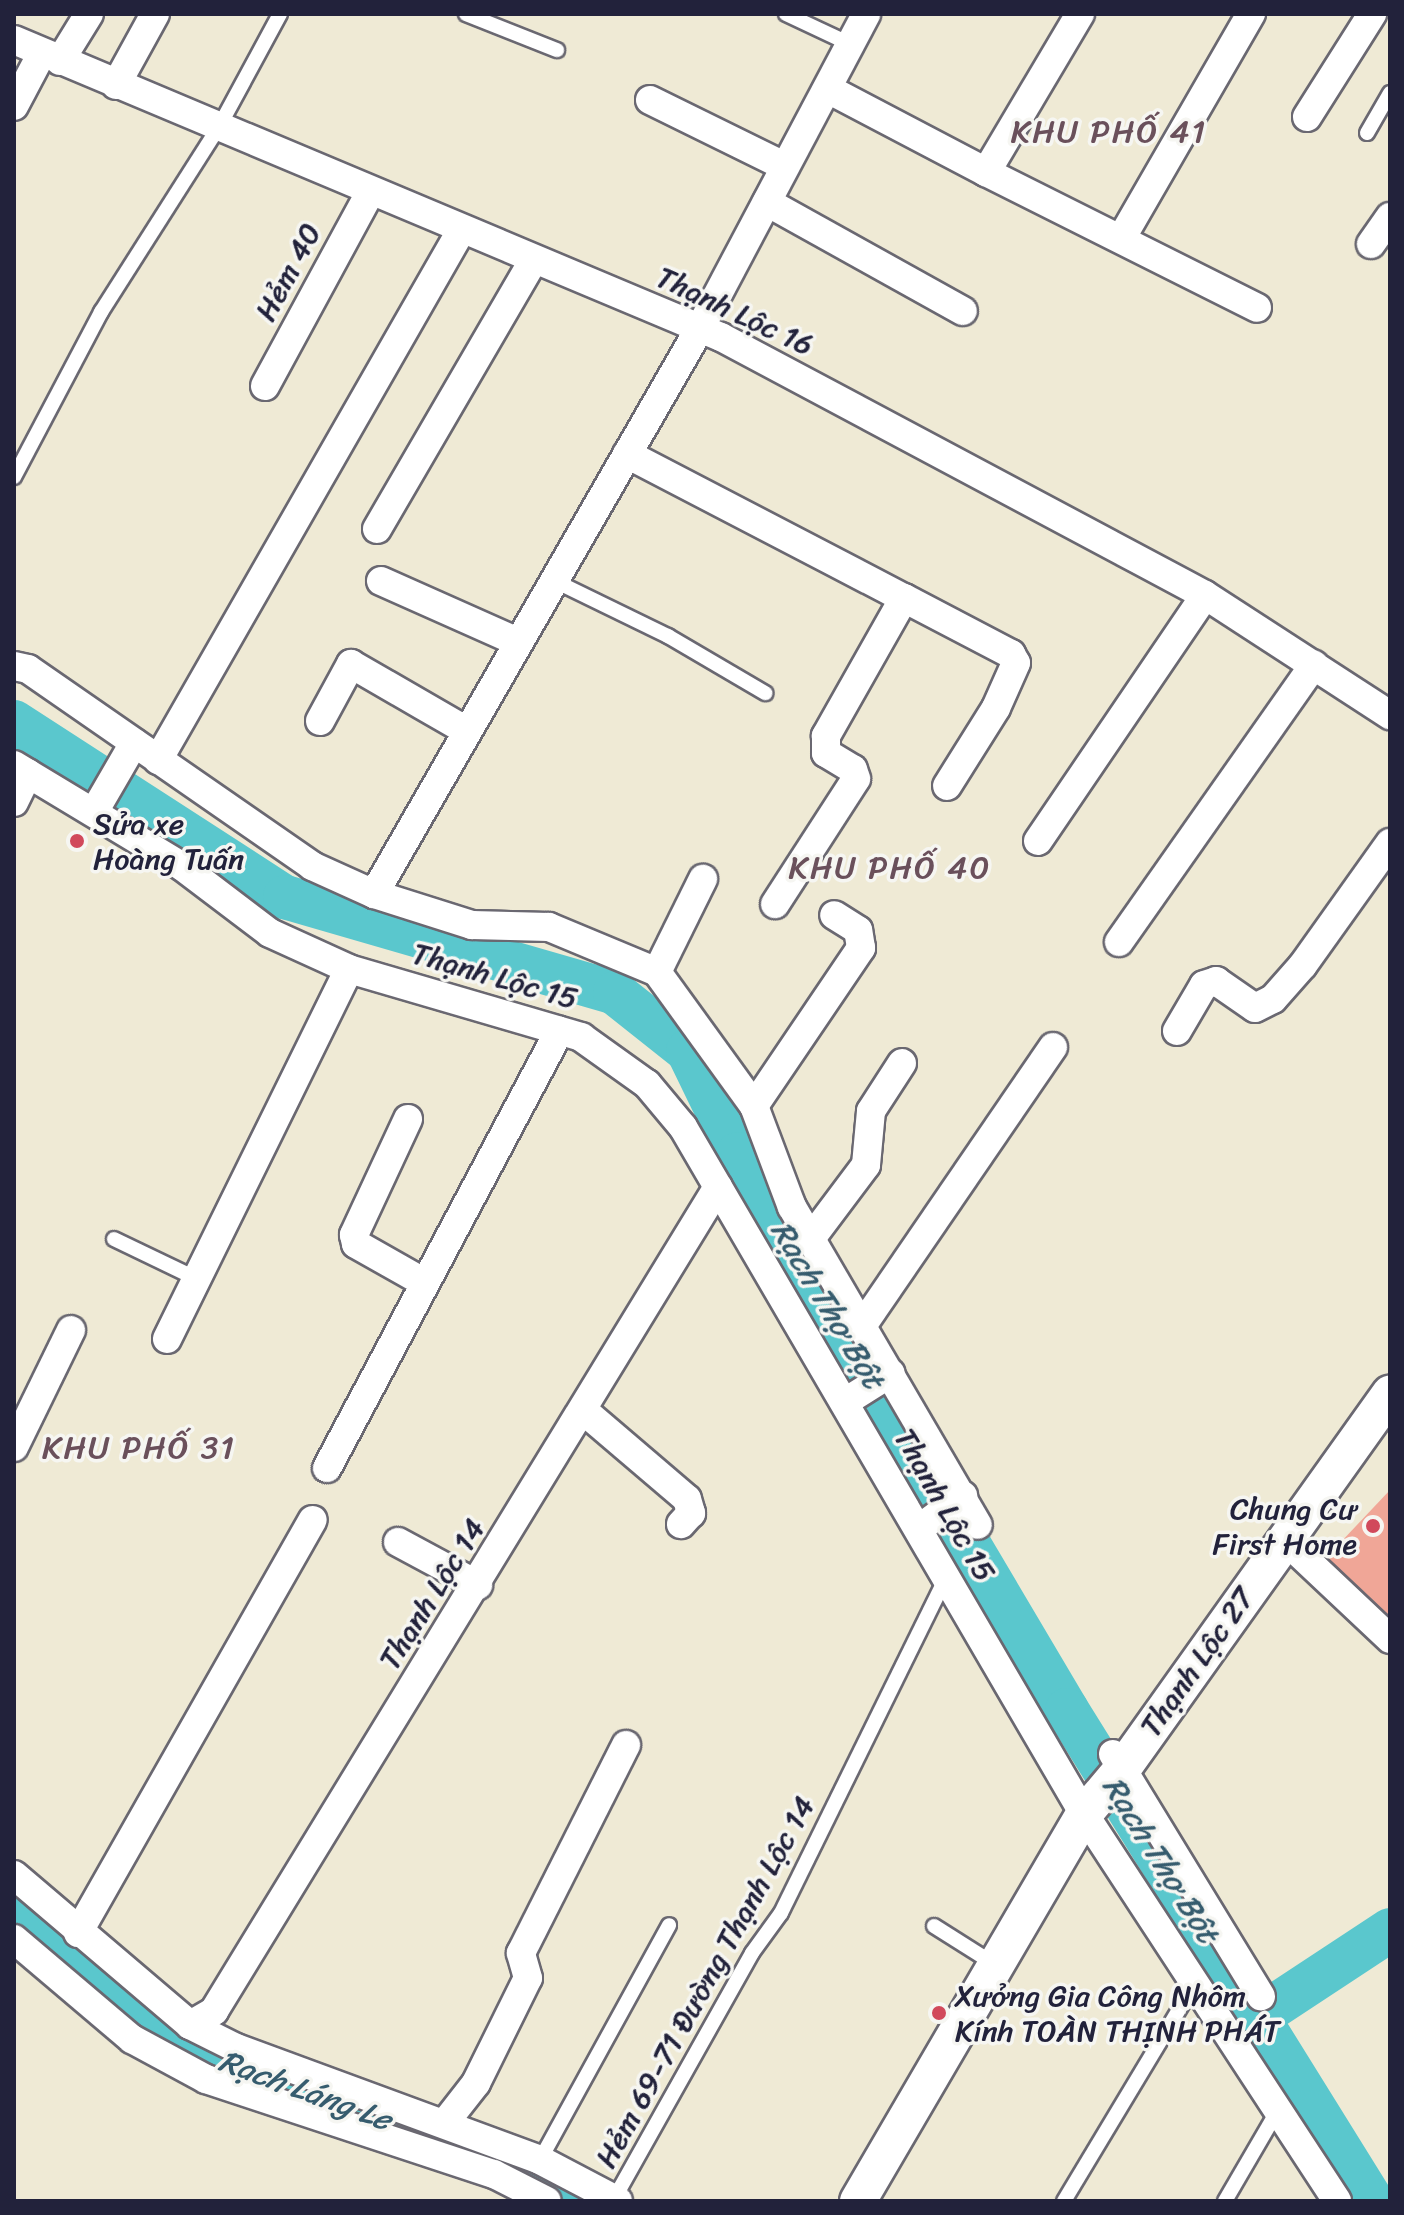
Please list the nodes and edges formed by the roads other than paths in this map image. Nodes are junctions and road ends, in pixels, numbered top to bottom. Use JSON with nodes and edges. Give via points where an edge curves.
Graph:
{"nodes":[{"id":1,"x":89,"y":14,"type":"edge"},
{"id":2,"x":155,"y":14,"type":"edge"},
{"id":3,"x":280,"y":14,"type":"edge"},
{"id":4,"x":466,"y":14,"type":"edge"},
{"id":5,"x":786,"y":14,"type":"edge"},
{"id":6,"x":866,"y":14,"type":"edge"},
{"id":7,"x":1080,"y":14,"type":"edge"},
{"id":8,"x":1251,"y":14,"type":"edge"},
{"id":9,"x":1372,"y":14,"type":"edge"},
{"id":10,"x":14,"y":40,"type":"edge"},
{"id":11,"x":850,"y":44,"type":"junction"},
{"id":12,"x":557,"y":50,"type":"dead end"},
{"id":13,"x":51,"y":57,"type":"junction"},
{"id":14,"x":116,"y":85,"type":"junction"},
{"id":15,"x":828,"y":89,"type":"junction"},
{"id":16,"x":1390,"y":93,"type":"edge"},
{"id":17,"x":650,"y":100,"type":"dead end"},
{"id":18,"x":14,"y":106,"type":"edge"},
{"id":19,"x":1307,"y":117,"type":"dead end"},
{"id":20,"x":220,"y":125,"type":"junction"},
{"id":21,"x":1367,"y":133,"type":"dead end"},
{"id":22,"x":784,"y":166,"type":"junction"},
{"id":23,"x":986,"y":172,"type":"junction"},
{"id":24,"x":371,"y":191,"type":"junction"},
{"id":25,"x":767,"y":202,"type":"junction"},
{"id":26,"x":1390,"y":217,"type":"edge"},
{"id":27,"x":462,"y":229,"type":"junction"},
{"id":28,"x":1121,"y":239,"type":"junction"},
{"id":29,"x":1371,"y":244,"type":"dead end"},
{"id":30,"x":534,"y":259,"type":"junction"},
{"id":31,"x":1257,"y":308,"type":"dead end"},
{"id":32,"x":963,"y":311,"type":"dead end"},
{"id":33,"x":700,"y":328,"type":"junction"},
{"id":34,"x":265,"y":386,"type":"dead end"},
{"id":35,"x":627,"y":454,"type":"junction"},
{"id":36,"x":14,"y":477,"type":"edge"},
{"id":37,"x":377,"y":529,"type":"dead end"},
{"id":38,"x":381,"y":581,"type":"dead end"},
{"id":39,"x":555,"y":581,"type":"junction"},
{"id":40,"x":1205,"y":595,"type":"junction"},
{"id":41,"x":904,"y":598,"type":"junction"},
{"id":42,"x":518,"y":642,"type":"junction"},
{"id":43,"x":1314,"y":665,"type":"junction"},
{"id":44,"x":14,"y":666,"type":"edge"},
{"id":45,"x":765,"y":693,"type":"dead end"},
{"id":46,"x":1390,"y":715,"type":"edge"},
{"id":47,"x":320,"y":721,"type":"dead end"},
{"id":48,"x":467,"y":731,"type":"junction"},
{"id":49,"x":134,"y":743,"type":"junction"},
{"id":50,"x":158,"y":760,"type":"junction"},
{"id":51,"x":21,"y":769,"type":"edge"},
{"id":52,"x":947,"y":786,"type":"dead end"},
{"id":53,"x":14,"y":802,"type":"edge"},
{"id":54,"x":94,"y":812,"type":"junction"},
{"id":55,"x":1038,"y":841,"type":"dead end"},
{"id":56,"x":1390,"y":843,"type":"edge"},
{"id":57,"x":703,"y":879,"type":"dead end"},
{"id":58,"x":374,"y":894,"type":"junction"},
{"id":59,"x":775,"y":904,"type":"dead end"},
{"id":60,"x":834,"y":915,"type":"dead end"},
{"id":61,"x":1119,"y":942,"type":"dead end"},
{"id":62,"x":349,"y":969,"type":"junction"},
{"id":63,"x":657,"y":972,"type":"junction"},
{"id":64,"x":559,"y":1031,"type":"junction"},
{"id":65,"x":1177,"y":1031,"type":"dead end"},
{"id":66,"x":1053,"y":1047,"type":"dead end"},
{"id":67,"x":902,"y":1063,"type":"dead end"},
{"id":68,"x":754,"y":1106,"type":"junction"},
{"id":69,"x":408,"y":1119,"type":"dead end"},
{"id":70,"x":718,"y":1187,"type":"junction"},
{"id":71,"x":812,"y":1237,"type":"junction"},
{"id":72,"x":114,"y":1239,"type":"dead end"},
{"id":73,"x":197,"y":1279,"type":"junction"},
{"id":74,"x":425,"y":1283,"type":"junction"},
{"id":75,"x":862,"y":1326,"type":"junction"},
{"id":76,"x":71,"y":1330,"type":"dead end"},
{"id":77,"x":167,"y":1339,"type":"dead end"},
{"id":78,"x":891,"y":1373,"type":"junction"},
{"id":79,"x":1389,"y":1396,"type":"edge"},
{"id":80,"x":845,"y":1402,"type":"junction"},
{"id":81,"x":584,"y":1411,"type":"junction"},
{"id":82,"x":14,"y":1447,"type":"edge"},
{"id":83,"x":327,"y":1468,"type":"dead end"},
{"id":84,"x":963,"y":1496,"type":"junction"},
{"id":85,"x":313,"y":1520,"type":"dead end"},
{"id":86,"x":681,"y":1524,"type":"dead end"},
{"id":87,"x":978,"y":1525,"type":"dead end"},
{"id":88,"x":920,"y":1528,"type":"junction"},
{"id":89,"x":1284,"y":1539,"type":"junction"},
{"id":90,"x":398,"y":1542,"type":"dead end"},
{"id":91,"x":948,"y":1575,"type":"junction"},
{"id":92,"x":478,"y":1585,"type":"junction"},
{"id":93,"x":1390,"y":1639,"type":"edge"},
{"id":94,"x":626,"y":1745,"type":"dead end"},
{"id":95,"x":1106,"y":1782,"type":"junction"},
{"id":96,"x":14,"y":1875,"type":"edge"},
{"id":97,"x":56,"y":1915,"type":"junction"},
{"id":98,"x":669,"y":1925,"type":"dead end"},
{"id":99,"x":934,"y":1926,"type":"dead end"},
{"id":100,"x":78,"y":1933,"type":"junction"},
{"id":101,"x":19,"y":1944,"type":"edge"},
{"id":102,"x":994,"y":1964,"type":"junction"},
{"id":103,"x":1195,"y":1983,"type":"junction"},
{"id":104,"x":1261,"y":1996,"type":"dead end"},
{"id":105,"x":190,"y":2025,"type":"junction"},
{"id":106,"x":1278,"y":2110,"type":"junction"},
{"id":107,"x":444,"y":2124,"type":"junction"},
{"id":108,"x":540,"y":2160,"type":"junction"},
{"id":109,"x":616,"y":2200,"type":"edge"},
{"id":110,"x":547,"y":2201,"type":"edge"},
{"id":111,"x":858,"y":2201,"type":"edge"},
{"id":112,"x":1064,"y":2201,"type":"edge"},
{"id":113,"x":1225,"y":2201,"type":"edge"},
{"id":114,"x":1337,"y":2201,"type":"edge"}],
"edges":[{"from":1,"to":13,"type":"street"},
{"from":2,"to":14,"type":"street"},
{"from":3,"to":20,"type":"lane"},
{"from":4,"to":12,"type":"lane"},
{"from":5,"to":11,"type":"lane"},
{"from":6,"to":11,"type":"street"},
{"from":7,"to":23,"type":"street"},
{"from":8,"to":28,"type":"street"},
{"from":9,"to":19,"type":"street"},
{"from":10,"to":13,"type":"street","name":"Thạnh Lộc 16"},
{"from":11,"to":15,"type":"street"},
{"from":13,"to":14,"type":"street","name":"Thạnh Lộc 16"},
{"from":13,"to":18,"type":"street"},
{"from":14,"to":20,"type":"street","name":"Thạnh Lộc 16"},
{"from":15,"to":22,"type":"street"},
{"from":15,"to":23,"type":"street"},
{"from":16,"to":21,"type":"lane"},
{"from":17,"to":22,"type":"street"},
{"from":20,"to":24,"type":"street","name":"Thạnh Lộc 16"},
{"from":20,"to":36,"type":"lane","via":[[101,312]]},
{"from":22,"to":25,"type":"street"},
{"from":23,"to":28,"type":"street"},
{"from":24,"to":27,"type":"street","name":"Thạnh Lộc 16"},
{"from":24,"to":34,"type":"street","name":"Hẻm 40"},
{"from":25,"to":32,"type":"street"},
{"from":25,"to":33,"type":"street"},
{"from":26,"to":29,"type":"street"},
{"from":27,"to":30,"type":"street","name":"Thạnh Lộc 16"},
{"from":27,"to":50,"type":"street"},
{"from":28,"to":31,"type":"street"},
{"from":30,"to":33,"type":"street","name":"Thạnh Lộc 16"},
{"from":30,"to":37,"type":"street"},
{"from":33,"to":35,"type":"street"},
{"from":33,"to":40,"type":"street","name":"Thạnh Lộc 16"},
{"from":35,"to":39,"type":"street"},
{"from":35,"to":41,"type":"street"},
{"from":38,"to":42,"type":"street"},
{"from":39,"to":42,"type":"street"},
{"from":39,"to":45,"type":"lane","via":[[668,636]]},
{"from":40,"to":43,"type":"street","name":"Thạnh Lộc 16"},
{"from":40,"to":55,"type":"street"},
{"from":41,"to":52,"type":"street","via":[[1011,654],[1016,663],[996,708]]},
{"from":41,"to":59,"type":"street","via":[[826,736],[826,753],[853,769],[856,779]]},
{"from":42,"to":48,"type":"street"},
{"from":43,"to":46,"type":"street","name":"Thạnh Lộc 16"},
{"from":43,"to":61,"type":"street"},
{"from":44,"to":49,"type":"street","name":"Thạnh Lộc 15","via":[[28,669]]},
{"from":47,"to":48,"type":"street","via":[[351,664]]},
{"from":48,"to":58,"type":"street"},
{"from":49,"to":50,"type":"street","name":"Thạnh Lộc 15"},
{"from":49,"to":54,"type":"street"},
{"from":50,"to":58,"type":"street","name":"Thạnh Lộc 15","via":[[312,866]]},
{"from":51,"to":53,"type":"street"},
{"from":51,"to":54,"type":"street","name":"Thạnh Lộc 15"},
{"from":54,"to":62,"type":"street","name":"Thạnh Lộc 15","via":[[183,867],[270,933]]},
{"from":56,"to":65,"type":"street","via":[[1273,999],[1255,1008],[1216,981],[1204,985]]},
{"from":57,"to":63,"type":"street"},
{"from":58,"to":63,"type":"street","name":"Thạnh Lộc 15","via":[[472,925],[549,927]]},
{"from":60,"to":68,"type":"street","via":[[858,930],[861,948]]},
{"from":62,"to":64,"type":"street","name":"Thạnh Lộc 15"},
{"from":62,"to":73,"type":"street"},
{"from":63,"to":68,"type":"street","name":"Thạnh Lộc 15"},
{"from":64,"to":70,"type":"street","name":"Thạnh Lộc 15","via":[[581,1037],[647,1084],[683,1127]]},
{"from":64,"to":74,"type":"street"},
{"from":66,"to":75,"type":"street"},
{"from":67,"to":71,"type":"street","via":[[871,1111],[866,1165]]},
{"from":68,"to":71,"type":"street","name":"Thạnh Lộc 15","via":[[786,1193]]},
{"from":69,"to":74,"type":"street","via":[[354,1235],[356,1244]]},
{"from":70,"to":80,"type":"street","name":"Thạnh Lộc 15"},
{"from":70,"to":81,"type":"street","name":"Thạnh Lộc 14"},
{"from":71,"to":75,"type":"street","name":"Thạnh Lộc 15"},
{"from":72,"to":73,"type":"lane"},
{"from":73,"to":77,"type":"street"},
{"from":74,"to":83,"type":"street"},
{"from":75,"to":78,"type":"street","name":"Thạnh Lộc 15"},
{"from":76,"to":82,"type":"street"},
{"from":78,"to":80,"type":"street"},
{"from":78,"to":84,"type":"street","name":"Thạnh Lộc 15"},
{"from":79,"to":89,"type":"street","name":"Thạnh Lộc 27"},
{"from":80,"to":88,"type":"street","name":"Thạnh Lộc 15"},
{"from":81,"to":86,"type":"street","via":[[687,1499],[691,1513]]},
{"from":81,"to":92,"type":"street","name":"Thạnh Lộc 14"},
{"from":84,"to":87,"type":"street","name":"Thạnh Lộc 15"},
{"from":84,"to":88,"type":"street"},
{"from":85,"to":100,"type":"street"},
{"from":88,"to":91,"type":"street","name":"Thạnh Lộc 15"},
{"from":89,"to":93,"type":"street"},
{"from":89,"to":95,"type":"street","name":"Thạnh Lộc 27"},
{"from":90,"to":92,"type":"street"},
{"from":91,"to":95,"type":"street","name":"Thạnh Lộc 15"},
{"from":91,"to":109,"type":"lane","name":"Hẻm 69-71 Đường Thạnh Lộc 14","via":[[781,1913],[752,1953]]},
{"from":92,"to":105,"type":"street","name":"Thạnh Lộc 14","via":[[214,2011]]},
{"from":94,"to":107,"type":"street","via":[[521,1953],[528,1978],[460,2111]]},
{"from":95,"to":102,"type":"street","name":"Thạnh Lộc 27"},
{"from":95,"to":103,"type":"street","name":"Thạnh Lộc 15"},
{"from":95,"to":104,"type":"street","name":"Thạnh Lộc 15"},
{"from":96,"to":97,"type":"street"},
{"from":97,"to":100,"type":"street"},
{"from":97,"to":101,"type":"street"},
{"from":98,"to":108,"type":"lane"},
{"from":99,"to":102,"type":"lane"},
{"from":100,"to":105,"type":"street"},
{"from":101,"to":110,"type":"street","via":[[132,2039],[206,2079],[494,2174]]},
{"from":102,"to":111,"type":"street","name":"Thạnh Lộc 27"},
{"from":103,"to":106,"type":"street","name":"Thạnh Lộc 15"},
{"from":103,"to":112,"type":"lane"},
{"from":105,"to":107,"type":"street","via":[[236,2048]]},
{"from":106,"to":113,"type":"lane"},
{"from":106,"to":114,"type":"street","name":"Thạnh Lộc 15"},
{"from":107,"to":108,"type":"street"},
{"from":108,"to":109,"type":"street"}]}
